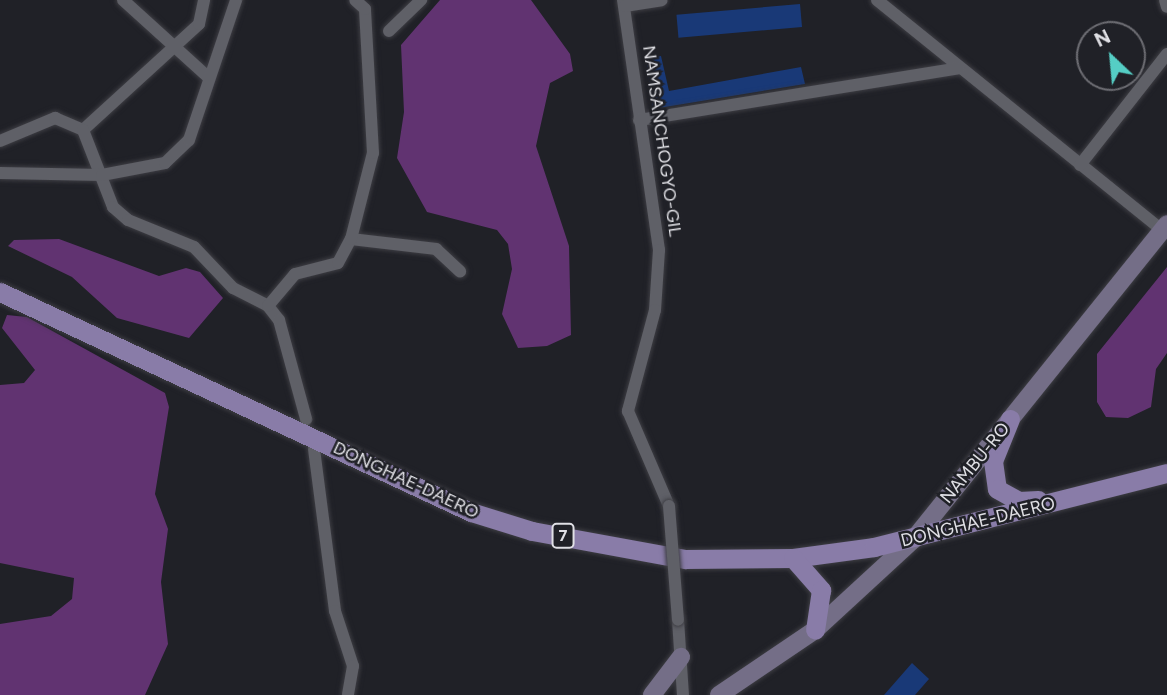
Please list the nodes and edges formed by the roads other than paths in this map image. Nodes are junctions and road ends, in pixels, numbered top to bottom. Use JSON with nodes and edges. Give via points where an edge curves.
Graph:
{"nodes":[{"id":1,"x":124,"y":0,"type":"edge"},
{"id":2,"x":204,"y":0,"type":"edge"},
{"id":3,"x":236,"y":0,"type":"edge"},
{"id":4,"x":355,"y":0,"type":"edge"},
{"id":5,"x":421,"y":0,"type":"edge"},
{"id":6,"x":662,"y":0,"type":"edge"},
{"id":7,"x":877,"y":0,"type":"edge"},
{"id":8,"x":1165,"y":0,"type":"edge"},
{"id":9,"x":624,"y":3,"type":"edge"},
{"id":10,"x":1167,"y":7,"type":"edge"},
{"id":11,"x":389,"y":32,"type":"dead end"},
{"id":12,"x":171,"y":44,"type":"junction"},
{"id":13,"x":1167,"y":54,"type":"edge"},
{"id":14,"x":959,"y":68,"type":"junction"},
{"id":15,"x":209,"y":78,"type":"junction"},
{"id":16,"x":639,"y":120,"type":"junction"},
{"id":17,"x":83,"y":130,"type":"junction"},
{"id":18,"x":0,"y":141,"type":"edge"},
{"id":19,"x":1080,"y":165,"type":"junction"},
{"id":20,"x":0,"y":173,"type":"edge"},
{"id":21,"x":102,"y":175,"type":"junction"},
{"id":22,"x":1164,"y":227,"type":"edge"},
{"id":23,"x":351,"y":239,"type":"junction"},
{"id":24,"x":460,"y":271,"type":"dead end"},
{"id":25,"x":0,"y":292,"type":"edge"},
{"id":26,"x":268,"y":306,"type":"junction"},
{"id":27,"x":306,"y":419,"type":"dead end"},
{"id":28,"x":1010,"y":419,"type":"junction"},
{"id":29,"x":314,"y":449,"type":"dead end"},
{"id":30,"x":1167,"y":473,"type":"edge"},
{"id":31,"x":1074,"y":497,"type":"junction"},
{"id":32,"x":914,"y":539,"type":"junction"},
{"id":33,"x":793,"y":558,"type":"junction"},
{"id":34,"x":816,"y":629,"type":"junction"},
{"id":35,"x":681,"y":657,"type":"junction"},
{"id":36,"x":682,"y":693,"type":"edge"},
{"id":37,"x":348,"y":695,"type":"edge"},
{"id":38,"x":652,"y":695,"type":"edge"},
{"id":39,"x":719,"y":695,"type":"edge"}],
"edges":[{"from":1,"to":12,"type":"street"},
{"from":2,"to":12,"type":"street","via":[[199,24]]},
{"from":3,"to":15,"type":"street"},
{"from":4,"to":23,"type":"street","via":[[365,9],[373,153]]},
{"from":5,"to":11,"type":"street"},
{"from":6,"to":9,"type":"street"},
{"from":7,"to":14,"type":"street"},
{"from":8,"to":10,"type":"street"},
{"from":9,"to":16,"type":"street","name":"NAMSANCHOGYO-GIL"},
{"from":12,"to":15,"type":"street"},
{"from":12,"to":17,"type":"street"},
{"from":13,"to":19,"type":"street"},
{"from":14,"to":16,"type":"street"},
{"from":14,"to":19,"type":"street"},
{"from":15,"to":21,"type":"street","via":[[189,140],[165,163]]},
{"from":16,"to":35,"type":"street","name":"NAMSANCHOGYO-GIL","bridge":true,"via":[[660,250],[655,310],[628,411],[670,506]]},
{"from":17,"to":18,"type":"street","via":[[55,118]]},
{"from":17,"to":21,"type":"street"},
{"from":19,"to":22,"type":"street"},
{"from":20,"to":21,"type":"street"},
{"from":21,"to":26,"type":"street","via":[[113,207],[128,220],[194,247],[233,288]]},
{"from":22,"to":28,"type":"street","name":"NAMBU-RO"},
{"from":23,"to":24,"type":"street","via":[[436,248]]},
{"from":23,"to":26,"type":"street","via":[[338,263],[295,274]]},
{"from":25,"to":33,"type":"main road","name":"DONGHAE-DAERO","number":"7","via":[[471,512],[532,531],[685,559]]},
{"from":26,"to":27,"type":"street","via":[[279,320]]},
{"from":28,"to":31,"type":"main road","via":[[993,461],[997,489],[1019,501]]},
{"from":28,"to":32,"type":"street","name":"NAMBU-RO"},
{"from":29,"to":37,"type":"street","via":[[335,611],[353,666]]},
{"from":30,"to":31,"type":"main road","name":"DONGHAE-DAERO","number":"7"},
{"from":31,"to":32,"type":"main road","name":"DONGHAE-DAERO","number":"7"},
{"from":32,"to":33,"type":"main road","name":"DONGHAE-DAERO","number":"7"},
{"from":32,"to":34,"type":"street","name":"NAMBU-RO"},
{"from":33,"to":34,"type":"main road","via":[[821,590]]},
{"from":34,"to":39,"type":"street","name":"NAMBU-RO"},
{"from":35,"to":36,"type":"street","name":"NAMSANCHOGYO-GIL"},
{"from":35,"to":38,"type":"street"}]}
